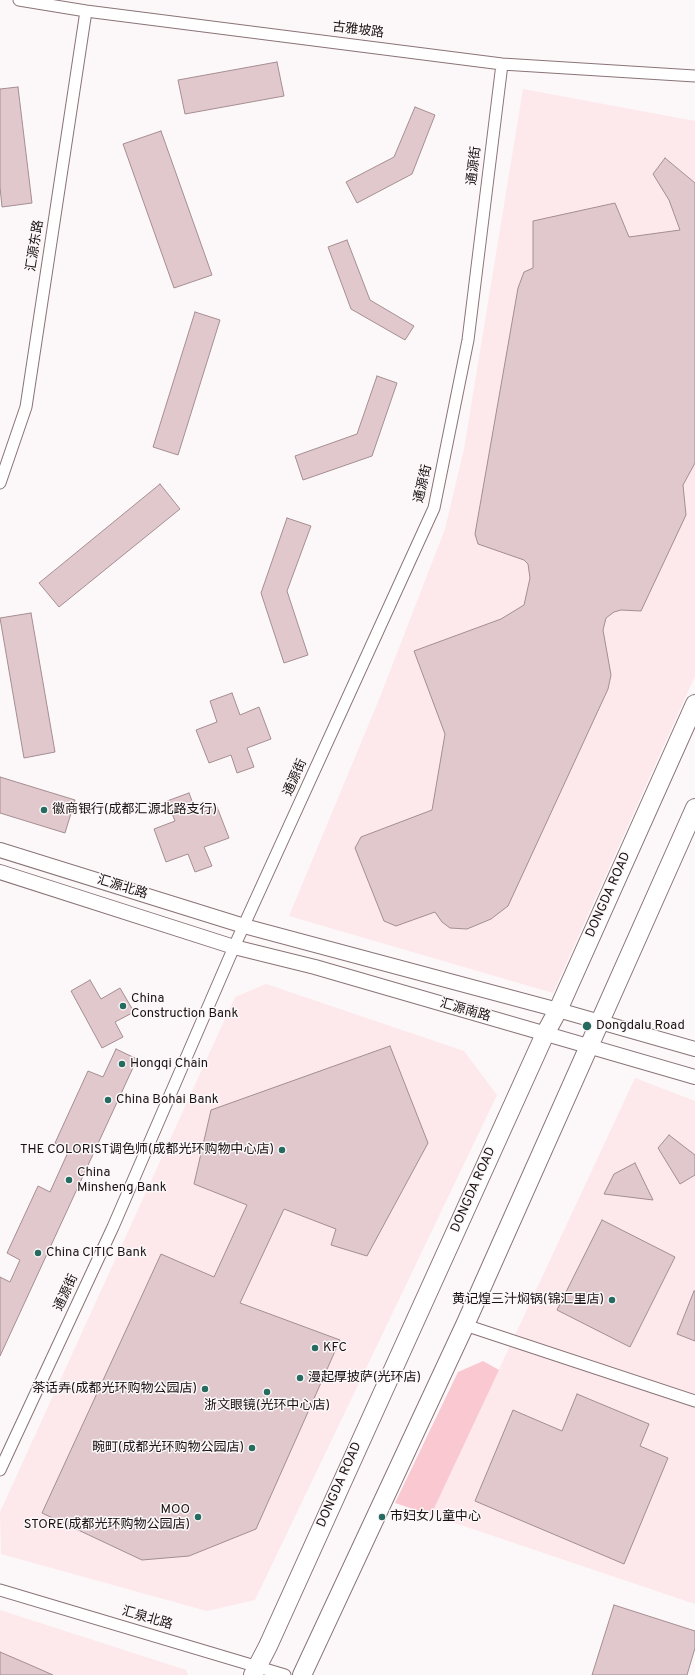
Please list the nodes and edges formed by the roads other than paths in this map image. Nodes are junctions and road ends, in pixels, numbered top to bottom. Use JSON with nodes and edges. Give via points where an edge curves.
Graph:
{"nodes":[{"id":1,"x":19,"y":0,"type":"edge"},
{"id":2,"x":86,"y":11,"type":"junction"},
{"id":3,"x":502,"y":64,"type":"junction"},
{"id":4,"x":695,"y":76,"type":"edge"},
{"id":5,"x":0,"y":483,"type":"edge"},
{"id":6,"x":695,"y":704,"type":"edge"},
{"id":7,"x":695,"y":808,"type":"edge"},
{"id":8,"x":0,"y":850,"type":"edge"},
{"id":9,"x":0,"y":872,"type":"edge"},
{"id":10,"x":244,"y":926,"type":"junction"},
{"id":11,"x":234,"y":947,"type":"junction"},
{"id":12,"x":558,"y":1010,"type":"junction"},
{"id":13,"x":600,"y":1022,"type":"junction"},
{"id":14,"x":544,"y":1034,"type":"junction"},
{"id":15,"x":589,"y":1046,"type":"junction"},
{"id":16,"x":695,"y":1049,"type":"edge"},
{"id":17,"x":695,"y":1077,"type":"edge"},
{"id":18,"x":465,"y":1325,"type":"junction"},
{"id":19,"x":695,"y":1401,"type":"edge"},
{"id":20,"x":0,"y":1470,"type":"edge"},
{"id":21,"x":0,"y":1590,"type":"edge"},
{"id":22,"x":255,"y":1670,"type":"edge"},
{"id":23,"x":286,"y":1675,"type":"edge"},
{"id":24,"x":302,"y":1675,"type":"edge"}],
"edges":[{"from":1,"to":2,"type":"street","name":"古雅坡路"},
{"from":2,"to":3,"type":"street","name":"古雅坡路"},
{"from":2,"to":5,"type":"street","name":"汇源东路","via":[[26,407]]},
{"from":3,"to":4,"type":"street","name":"古雅坡路"},
{"from":3,"to":10,"type":"street","name":"通源街","via":[[468,340],[434,508]]},
{"from":6,"to":12,"type":"main road","name":"DONGDA ROAD"},
{"from":7,"to":13,"type":"main road"},
{"from":8,"to":10,"type":"street","name":"汇源北路"},
{"from":9,"to":11,"type":"street","name":"汇源北路"},
{"from":10,"to":11,"type":"street","name":"通源街"},
{"from":10,"to":12,"type":"street","name":"汇源南路"},
{"from":11,"to":14,"type":"street","name":"汇源南路","via":[[315,967]]},
{"from":11,"to":20,"type":"street","name":"通源街","via":[[113,1227]]},
{"from":12,"to":13,"type":"street","name":"汇源南路"},
{"from":12,"to":14,"type":"main road","name":"DONGDA ROAD"},
{"from":13,"to":15,"type":"main road"},
{"from":13,"to":16,"type":"street","name":"汇源南路"},
{"from":14,"to":15,"type":"street","name":"汇源南路"},
{"from":14,"to":22,"type":"main road","name":"DONGDA ROAD"},
{"from":15,"to":17,"type":"street","name":"汇源南路"},
{"from":15,"to":18,"type":"main road"},
{"from":18,"to":19,"type":"street"},
{"from":18,"to":24,"type":"main road"},
{"from":21,"to":22,"type":"street","name":"汇泉北路"},
{"from":22,"to":23,"type":"street","name":"汇泉北路"}]}
